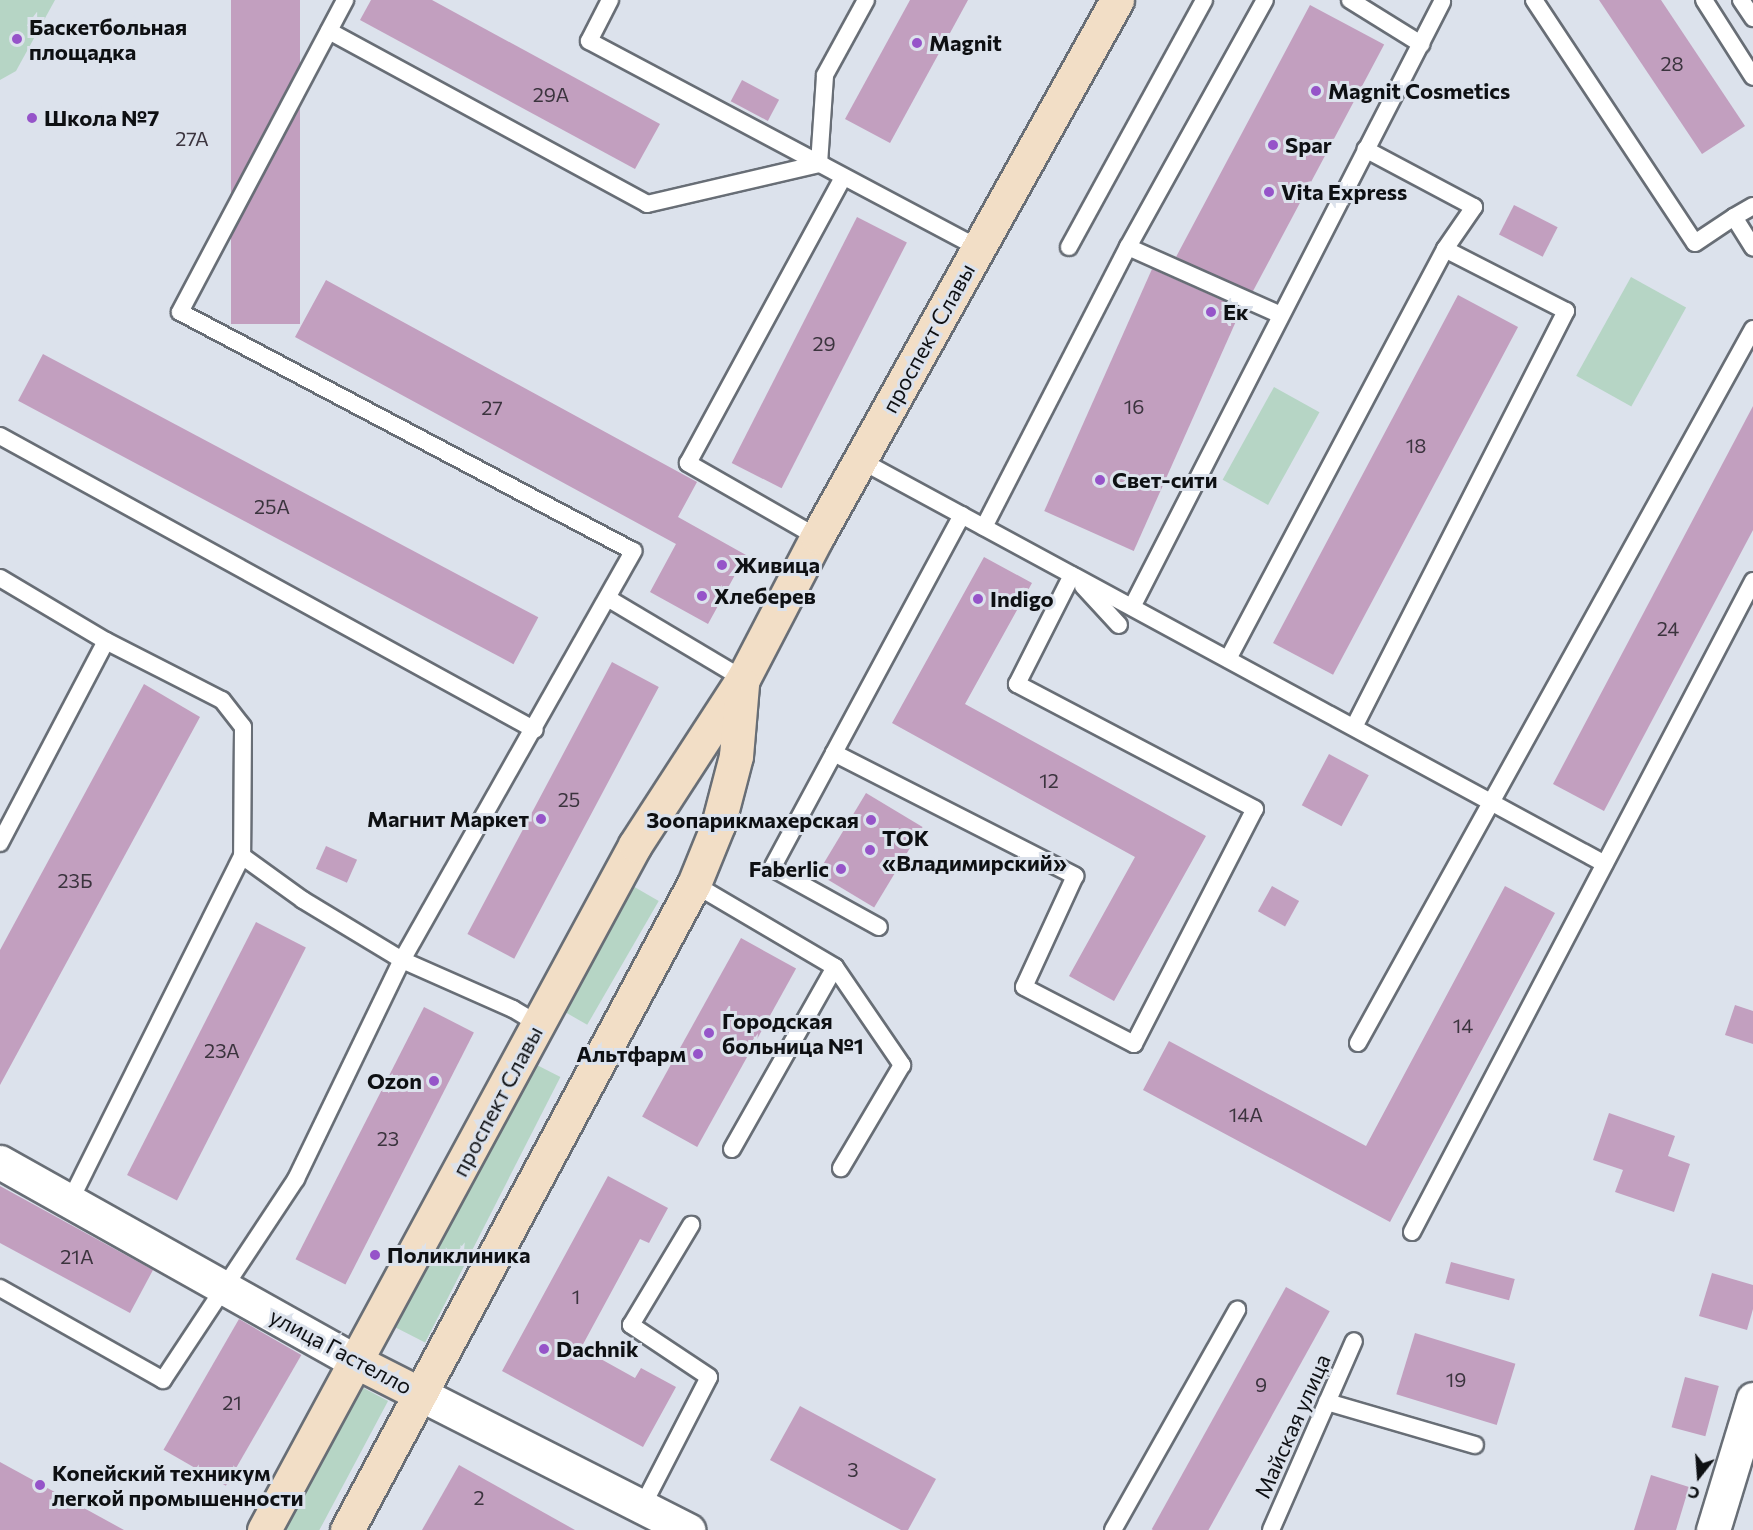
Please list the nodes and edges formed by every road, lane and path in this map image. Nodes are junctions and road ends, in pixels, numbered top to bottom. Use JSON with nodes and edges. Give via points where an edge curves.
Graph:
{"nodes":[{"id":1,"x":345,"y":0,"type":"edge"},
{"id":2,"x":610,"y":0,"type":"edge"},
{"id":3,"x":866,"y":0,"type":"edge"},
{"id":4,"x":1117,"y":0,"type":"edge"},
{"id":5,"x":1204,"y":0,"type":"edge"},
{"id":6,"x":1265,"y":0,"type":"edge"},
{"id":7,"x":1350,"y":0,"type":"edge"},
{"id":8,"x":1534,"y":0,"type":"edge"},
{"id":9,"x":1704,"y":0,"type":"edge"},
{"id":10,"x":1741,"y":0,"type":"edge"},
{"id":11,"x":1442,"y":2,"type":"dead end"},
{"id":12,"x":1753,"y":18,"type":"edge"},
{"id":13,"x":329,"y":31,"type":"junction"},
{"id":14,"x":1421,"y":44,"type":"junction"},
{"id":15,"x":1753,"y":77,"type":"edge"},
{"id":16,"x":1365,"y":149,"type":"junction"},
{"id":17,"x":819,"y":164,"type":"junction"},
{"id":18,"x":843,"y":177,"type":"junction"},
{"id":19,"x":1753,"y":206,"type":"edge"},
{"id":20,"x":1734,"y":217,"type":"junction"},
{"id":21,"x":1069,"y":247,"type":"dead end"},
{"id":22,"x":1128,"y":247,"type":"junction"},
{"id":23,"x":978,"y":248,"type":"junction"},
{"id":24,"x":1753,"y":248,"type":"edge"},
{"id":25,"x":1445,"y":249,"type":"junction"},
{"id":26,"x":1281,"y":315,"type":"junction"},
{"id":27,"x":1753,"y":329,"type":"edge"},
{"id":28,"x":0,"y":436,"type":"edge"},
{"id":29,"x":860,"y":460,"type":"junction"},
{"id":30,"x":962,"y":515,"type":"junction"},
{"id":31,"x":984,"y":527,"type":"junction"},
{"id":32,"x":817,"y":537,"type":"junction"},
{"id":33,"x":1072,"y":575,"type":"junction"},
{"id":34,"x":0,"y":578,"type":"edge"},
{"id":35,"x":1753,"y":581,"type":"edge"},
{"id":36,"x":609,"y":599,"type":"junction"},
{"id":37,"x":1132,"y":607,"type":"junction"},
{"id":38,"x":1119,"y":625,"type":"dead end"},
{"id":39,"x":106,"y":641,"type":"junction"},
{"id":40,"x":1228,"y":659,"type":"junction"},
{"id":41,"x":743,"y":679,"type":"junction"},
{"id":42,"x":1353,"y":727,"type":"junction"},
{"id":43,"x":535,"y":730,"type":"junction"},
{"id":44,"x":834,"y":753,"type":"junction"},
{"id":45,"x":1491,"y":802,"type":"junction"},
{"id":46,"x":0,"y":843,"type":"edge"},
{"id":47,"x":242,"y":856,"type":"junction"},
{"id":48,"x":1605,"y":864,"type":"junction"},
{"id":49,"x":694,"y":884,"type":"junction"},
{"id":50,"x":879,"y":927,"type":"dead end"},
{"id":51,"x":402,"y":960,"type":"junction"},
{"id":52,"x":835,"y":967,"type":"junction"},
{"id":53,"x":538,"y":1024,"type":"junction"},
{"id":54,"x":1358,"y":1043,"type":"dead end"},
{"id":55,"x":732,"y":1149,"type":"dead end"},
{"id":56,"x":0,"y":1162,"type":"edge"},
{"id":57,"x":841,"y":1168,"type":"dead end"},
{"id":58,"x":70,"y":1202,"type":"junction"},
{"id":59,"x":691,"y":1225,"type":"dead end"},
{"id":60,"x":1412,"y":1232,"type":"dead end"},
{"id":61,"x":222,"y":1286,"type":"junction"},
{"id":62,"x":0,"y":1288,"type":"edge"},
{"id":63,"x":1238,"y":1310,"type":"dead end"},
{"id":64,"x":1354,"y":1341,"type":"dead end"},
{"id":65,"x":355,"y":1361,"type":"junction"},
{"id":66,"x":420,"y":1394,"type":"junction"},
{"id":67,"x":1753,"y":1399,"type":"edge"},
{"id":68,"x":1327,"y":1402,"type":"junction"},
{"id":69,"x":1475,"y":1445,"type":"dead end"},
{"id":70,"x":642,"y":1507,"type":"junction"},
{"id":71,"x":264,"y":1530,"type":"edge"},
{"id":72,"x":346,"y":1530,"type":"edge"},
{"id":73,"x":688,"y":1530,"type":"edge"},
{"id":74,"x":1113,"y":1530,"type":"edge"},
{"id":75,"x":1271,"y":1530,"type":"edge"},
{"id":76,"x":1713,"y":1530,"type":"edge"}],
"edges":[{"from":1,"to":13,"type":"lane"},
{"from":2,"to":17,"type":"lane","via":[[589,41]]},
{"from":3,"to":17,"type":"lane","via":[[825,75]]},
{"from":4,"to":23,"type":"main road","name":"проспект Славы"},
{"from":5,"to":21,"type":"lane"},
{"from":6,"to":22,"type":"lane"},
{"from":7,"to":14,"type":"lane"},
{"from":8,"to":20,"type":"lane","via":[[1695,243]]},
{"from":9,"to":15,"type":"lane"},
{"from":10,"to":12,"type":"lane"},
{"from":11,"to":14,"type":"lane"},
{"from":13,"to":17,"type":"lane","via":[[647,204]]},
{"from":13,"to":36,"type":"lane","via":[[180,312],[633,551]]},
{"from":14,"to":16,"type":"lane"},
{"from":16,"to":25,"type":"lane","via":[[1474,207]]},
{"from":16,"to":26,"type":"lane"},
{"from":17,"to":18,"type":"lane"},
{"from":18,"to":23,"type":"lane"},
{"from":18,"to":32,"type":"lane","via":[[688,463]]},
{"from":19,"to":20,"type":"lane"},
{"from":20,"to":24,"type":"lane"},
{"from":22,"to":26,"type":"lane"},
{"from":22,"to":31,"type":"lane"},
{"from":23,"to":29,"type":"main road","name":"проспект Славы"},
{"from":25,"to":40,"type":"lane"},
{"from":25,"to":42,"type":"lane","via":[[1566,311]]},
{"from":26,"to":37,"type":"lane"},
{"from":27,"to":45,"type":"lane"},
{"from":28,"to":43,"type":"lane"},
{"from":29,"to":30,"type":"lane"},
{"from":29,"to":32,"type":"main road","name":"проспект Славы"},
{"from":30,"to":31,"type":"lane"},
{"from":30,"to":44,"type":"lane"},
{"from":31,"to":33,"type":"lane"},
{"from":32,"to":41,"type":"main road","name":"проспект Славы"},
{"from":33,"to":37,"type":"lane"},
{"from":33,"to":38,"type":"lane"},
{"from":33,"to":44,"type":"lane","via":[[1017,684],[1255,809],[1134,1044],[1024,987],[1075,876]]},
{"from":34,"to":39,"type":"lane"},
{"from":35,"to":48,"type":"lane"},
{"from":36,"to":41,"type":"lane"},
{"from":36,"to":43,"type":"lane"},
{"from":37,"to":40,"type":"lane"},
{"from":39,"to":46,"type":"lane"},
{"from":39,"to":47,"type":"lane","via":[[222,700],[243,728]]},
{"from":40,"to":42,"type":"lane"},
{"from":41,"to":49,"type":"main road","name":"проспект Славы","via":[[736,756],[718,825]]},
{"from":41,"to":53,"type":"main road","name":"проспект Славы","via":[[635,845]]},
{"from":42,"to":45,"type":"lane"},
{"from":43,"to":51,"type":"lane"},
{"from":44,"to":50,"type":"lane","via":[[772,868]]},
{"from":45,"to":48,"type":"lane"},
{"from":45,"to":54,"type":"lane"},
{"from":47,"to":51,"type":"lane","via":[[303,900]]},
{"from":47,"to":58,"type":"lane"},
{"from":48,"to":60,"type":"lane"},
{"from":49,"to":52,"type":"lane"},
{"from":49,"to":66,"type":"main road","name":"проспект Славы"},
{"from":51,"to":53,"type":"lane"},
{"from":51,"to":61,"type":"lane","via":[[296,1179]]},
{"from":52,"to":55,"type":"lane"},
{"from":52,"to":57,"type":"lane","via":[[902,1065]]},
{"from":53,"to":65,"type":"main road","name":"проспект Славы"},
{"from":56,"to":58,"type":"street","name":"улица Гастелло"},
{"from":58,"to":61,"type":"street","name":"улица Гастелло"},
{"from":59,"to":70,"type":"lane","via":[[631,1325],[709,1377]]},
{"from":61,"to":62,"type":"lane","via":[[163,1380]]},
{"from":61,"to":65,"type":"street","name":"улица Гастелло"},
{"from":63,"to":74,"type":"lane"},
{"from":64,"to":68,"type":"lane","name":"Майская улица"},
{"from":65,"to":66,"type":"main road","name":"улица Гастелло"},
{"from":65,"to":71,"type":"main road","name":"проспект Славы"},
{"from":66,"to":70,"type":"street","name":"улица Гастелло"},
{"from":66,"to":72,"type":"main road","name":"проспект Славы"},
{"from":67,"to":76,"type":"street"},
{"from":68,"to":69,"type":"lane"},
{"from":68,"to":75,"type":"lane","name":"Майская улица"},
{"from":70,"to":73,"type":"street","name":"улица Гастелло"}]}
